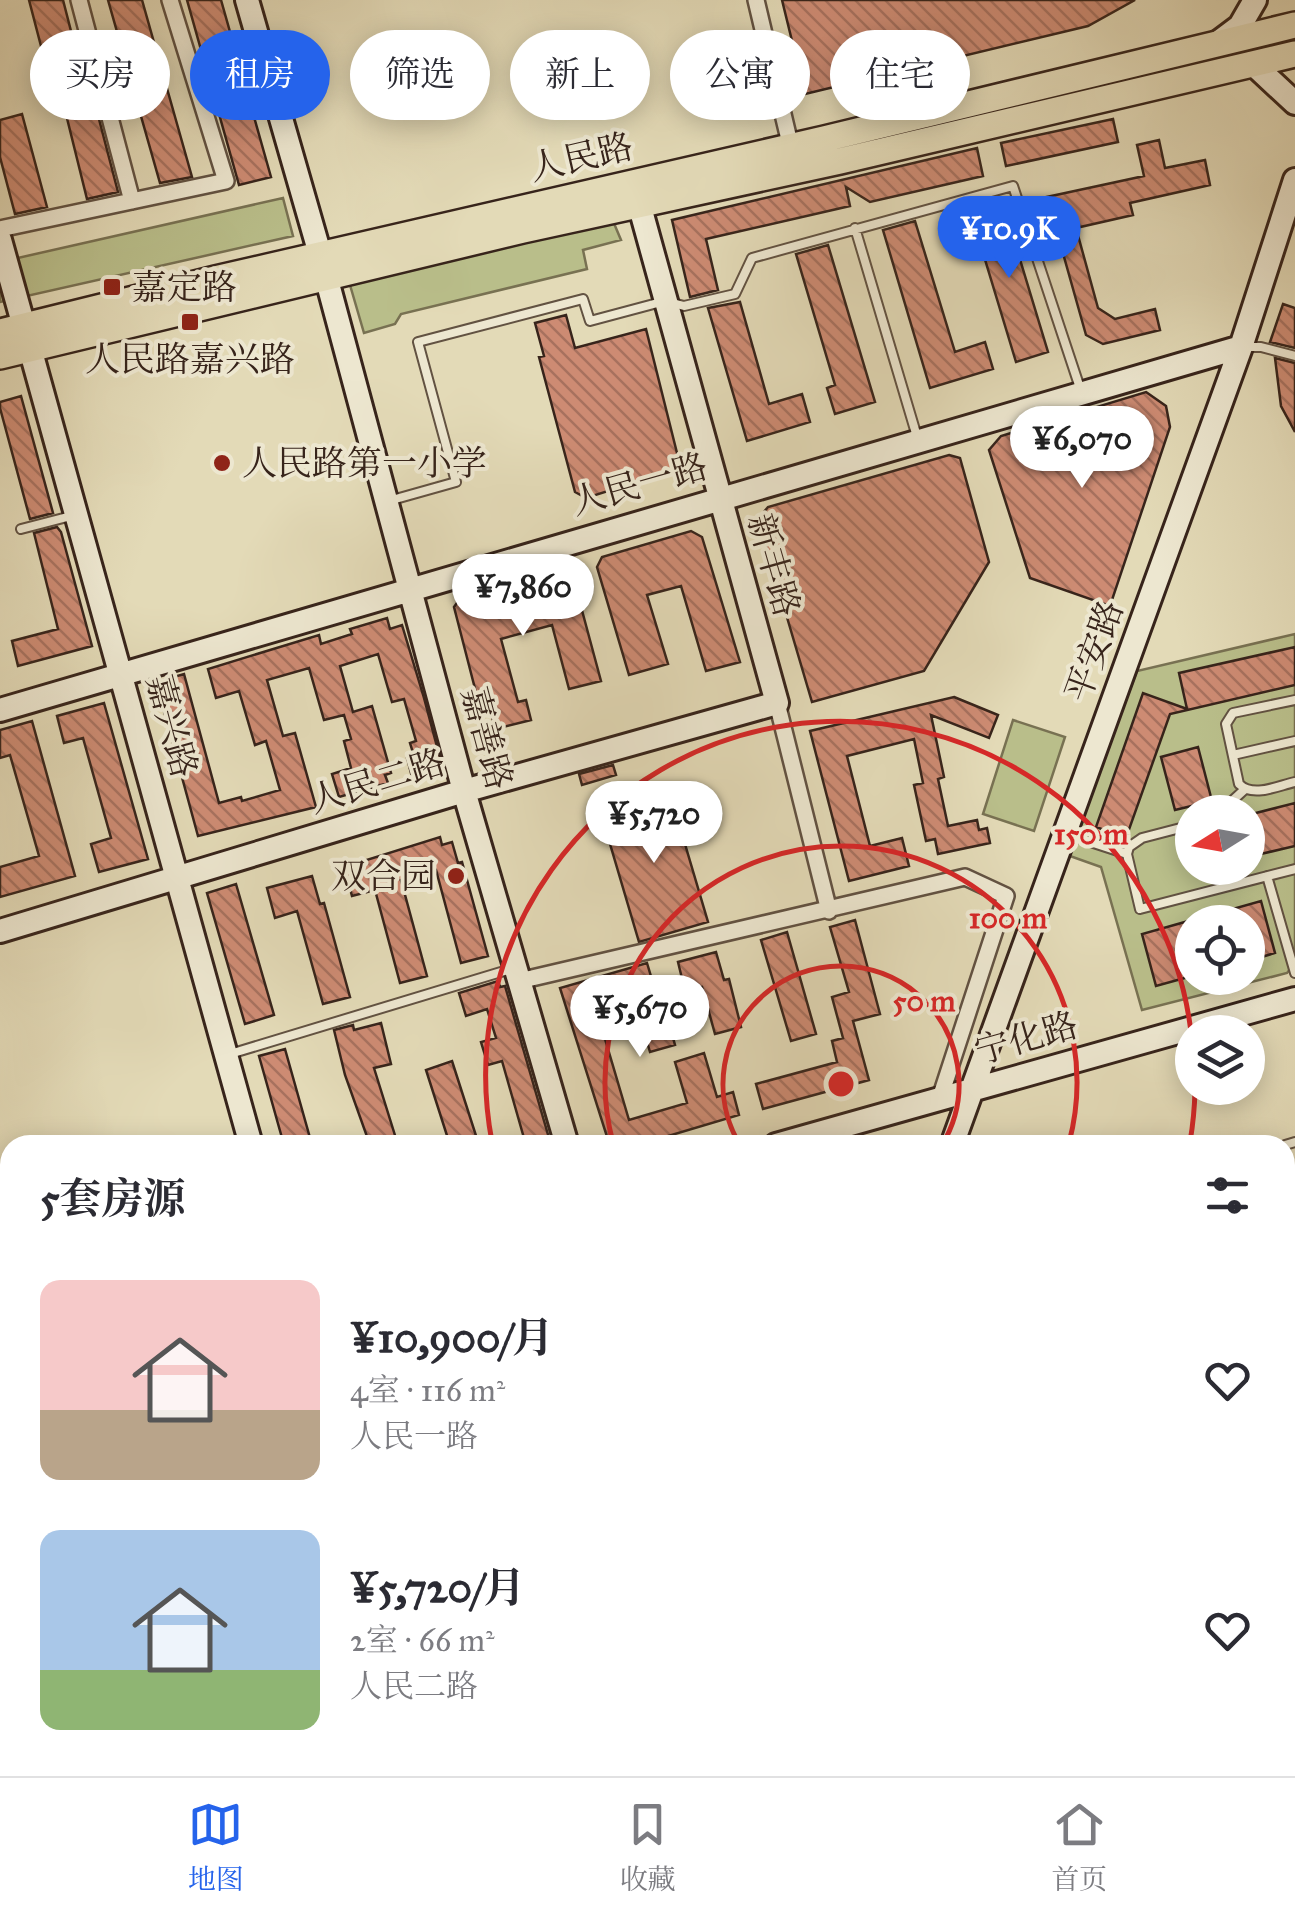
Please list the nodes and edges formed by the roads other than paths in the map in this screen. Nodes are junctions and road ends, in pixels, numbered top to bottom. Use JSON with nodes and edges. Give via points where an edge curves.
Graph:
{"nodes":[{"id":1,"x":79,"y":0,"type":"edge"},
{"id":2,"x":170,"y":0,"type":"edge"},
{"id":3,"x":247,"y":0,"type":"edge"},
{"id":4,"x":756,"y":0,"type":"edge"},
{"id":5,"x":1255,"y":0,"type":"edge"},
{"id":6,"x":1295,"y":26,"type":"edge"},
{"id":7,"x":1216,"y":44,"type":"junction"},
{"id":8,"x":1295,"y":54,"type":"edge"},
{"id":9,"x":1252,"y":64,"type":"junction"},
{"id":10,"x":1295,"y":103,"type":"edge"},
{"id":11,"x":793,"y":158,"type":"junction"},
{"id":12,"x":1295,"y":180,"type":"edge"},
{"id":13,"x":636,"y":193,"type":"junction"},
{"id":14,"x":132,"y":201,"type":"junction"},
{"id":15,"x":855,"y":228,"type":"junction"},
{"id":16,"x":0,"y":229,"type":"edge"},
{"id":17,"x":0,"y":240,"type":"edge"},
{"id":18,"x":323,"y":266,"type":"junction"},
{"id":19,"x":665,"y":301,"type":"junction"},
{"id":20,"x":19,"y":336,"type":"edge"},
{"id":21,"x":1242,"y":347,"type":"junction"},
{"id":22,"x":0,"y":356,"type":"edge"},
{"id":23,"x":1295,"y":356,"type":"edge"},
{"id":24,"x":1082,"y":393,"type":"junction"},
{"id":25,"x":918,"y":440,"type":"junction"},
{"id":26,"x":718,"y":497,"type":"junction"},
{"id":27,"x":387,"y":502,"type":"junction"},
{"id":28,"x":77,"y":514,"type":"junction"},
{"id":29,"x":21,"y":529,"type":"dead end"},
{"id":30,"x":411,"y":587,"type":"junction"},
{"id":31,"x":121,"y":675,"type":"junction"},
{"id":32,"x":1295,"y":700,"type":"edge"},
{"id":33,"x":777,"y":703,"type":"junction"},
{"id":34,"x":0,"y":710,"type":"edge"},
{"id":35,"x":1295,"y":740,"type":"edge"},
{"id":36,"x":1233,"y":756,"type":"junction"},
{"id":37,"x":1295,"y":782,"type":"edge"},
{"id":38,"x":1244,"y":790,"type":"junction"},
{"id":39,"x":464,"y":792,"type":"junction"},
{"id":40,"x":1239,"y":795,"type":"edge"},
{"id":41,"x":1175,"y":829,"type":"edge"},
{"id":42,"x":1065,"y":833,"type":"junction"},
{"id":43,"x":1128,"y":854,"type":"junction"},
{"id":44,"x":1295,"y":869,"type":"edge"},
{"id":45,"x":1268,"y":876,"type":"junction"},
{"id":46,"x":178,"y":879,"type":"junction"},
{"id":47,"x":829,"y":911,"type":"junction"},
{"id":48,"x":0,"y":931,"type":"edge"},
{"id":49,"x":1295,"y":973,"type":"edge"},
{"id":50,"x":518,"y":974,"type":"junction"},
{"id":51,"x":1295,"y":998,"type":"edge"},
{"id":52,"x":226,"y":1055,"type":"junction"},
{"id":53,"x":972,"y":1089,"type":"junction"},
{"id":54,"x":940,"y":1098,"type":"junction"},
{"id":55,"x":248,"y":1135,"type":"edge"},
{"id":56,"x":564,"y":1135,"type":"edge"},
{"id":57,"x":811,"y":1135,"type":"edge"},
{"id":58,"x":956,"y":1135,"type":"edge"}],
"edges":[{"from":1,"to":14,"type":"street"},
{"from":2,"to":14,"type":"street","via":[[226,181]]},
{"from":3,"to":18,"type":"street","name":"嘉善路"},
{"from":4,"to":11,"type":"street"},
{"from":5,"to":7,"type":"street","via":[[1240,26]]},
{"from":6,"to":7,"type":"main road","name":"人民路"},
{"from":7,"to":11,"type":"main road","name":"人民路"},
{"from":8,"to":9,"type":"main road","name":"人民路"},
{"from":9,"to":10,"type":"street"},
{"from":9,"to":11,"type":"main road","name":"人民路"},
{"from":11,"to":13,"type":"main road","name":"人民路"},
{"from":12,"to":21,"type":"street","name":"平安路"},
{"from":13,"to":18,"type":"main road","name":"人民路"},
{"from":13,"to":19,"type":"street","name":"新丰路"},
{"from":14,"to":16,"type":"street"},
{"from":15,"to":19,"type":"lane","via":[[752,258],[735,294],[684,306]]},
{"from":15,"to":24,"type":"lane","via":[[1013,186]]},
{"from":15,"to":25,"type":"lane"},
{"from":17,"to":20,"type":"street","name":"嘉兴路"},
{"from":18,"to":20,"type":"main road","name":"人民路"},
{"from":18,"to":27,"type":"street","name":"嘉善路"},
{"from":19,"to":26,"type":"street","name":"新丰路"},
{"from":19,"to":27,"type":"lane","via":[[590,322],[583,299],[418,342],[456,482]]},
{"from":20,"to":22,"type":"main road","name":"人民路"},
{"from":20,"to":28,"type":"street","name":"嘉兴路"},
{"from":21,"to":23,"type":"lane"},
{"from":21,"to":24,"type":"street","name":"人民一路"},
{"from":21,"to":42,"type":"street","name":"平安路"},
{"from":24,"to":25,"type":"street","name":"人民一路"},
{"from":25,"to":26,"type":"street","name":"人民一路"},
{"from":26,"to":30,"type":"street","name":"人民一路"},
{"from":26,"to":33,"type":"street","name":"新丰路"},
{"from":27,"to":30,"type":"street","name":"嘉善路"},
{"from":28,"to":29,"type":"lane"},
{"from":28,"to":31,"type":"street","name":"嘉兴路"},
{"from":30,"to":31,"type":"street","name":"人民一路"},
{"from":30,"to":39,"type":"street","name":"嘉善路"},
{"from":31,"to":34,"type":"street","name":"人民一路"},
{"from":31,"to":46,"type":"street","name":"嘉兴路"},
{"from":32,"to":36,"type":"lane","via":[[1227,717]]},
{"from":33,"to":39,"type":"street","name":"人民二路"},
{"from":33,"to":47,"type":"street","name":"新丰路"},
{"from":35,"to":36,"type":"lane"},
{"from":36,"to":38,"type":"lane"},
{"from":37,"to":38,"type":"lane"},
{"from":38,"to":40,"type":"lane"},
{"from":39,"to":46,"type":"street","name":"人民二路"},
{"from":39,"to":50,"type":"street","name":"嘉善路"},
{"from":41,"to":43,"type":"lane","via":[[1142,838]]},
{"from":42,"to":43,"type":"lane"},
{"from":42,"to":53,"type":"street","name":"平安路"},
{"from":43,"to":45,"type":"lane","via":[[1140,909]]},
{"from":44,"to":45,"type":"lane"},
{"from":45,"to":49,"type":"lane"},
{"from":46,"to":48,"type":"street","name":"人民二路"},
{"from":46,"to":52,"type":"street","name":"嘉兴路"},
{"from":47,"to":50,"type":"street"},
{"from":47,"to":54,"type":"street","via":[[966,877],[1006,896]]},
{"from":50,"to":52,"type":"lane"},
{"from":50,"to":56,"type":"street","name":"嘉善路"},
{"from":51,"to":53,"type":"street","name":"宁化路"},
{"from":52,"to":55,"type":"street","name":"嘉兴路"},
{"from":53,"to":54,"type":"street","name":"宁化路"},
{"from":53,"to":58,"type":"street","name":"平安路"},
{"from":54,"to":57,"type":"street","name":"宁化路"}]}
